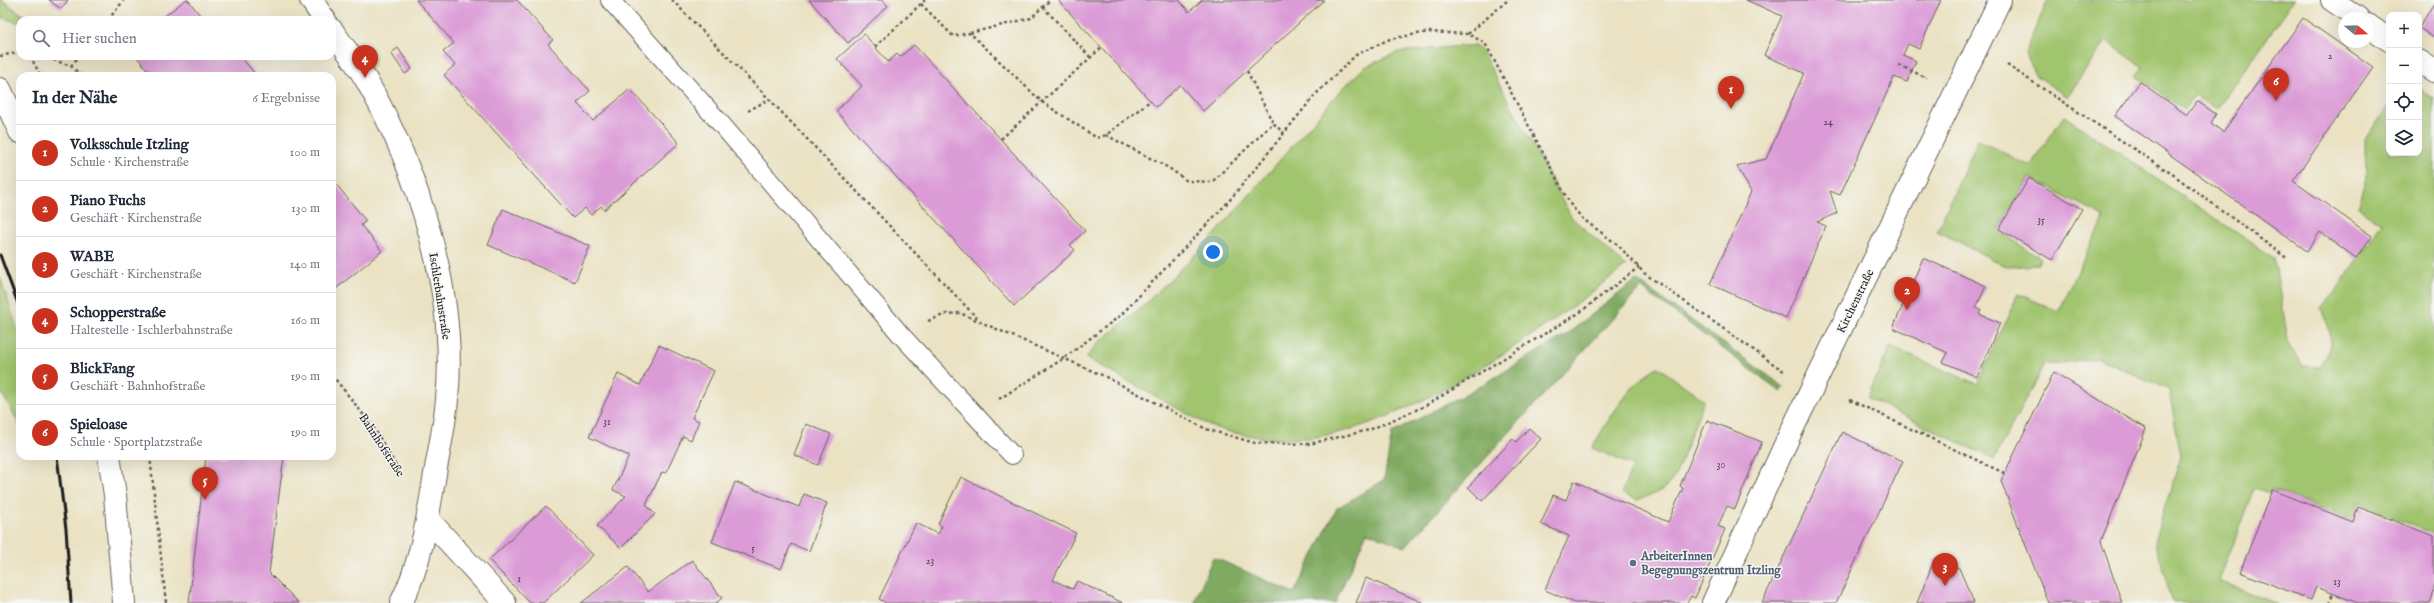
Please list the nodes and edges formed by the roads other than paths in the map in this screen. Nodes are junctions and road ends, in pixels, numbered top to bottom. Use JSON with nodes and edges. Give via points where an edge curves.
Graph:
{"nodes":[{"id":1,"x":311,"y":0,"type":"edge"},
{"id":2,"x":610,"y":0,"type":"edge"},
{"id":3,"x":2000,"y":0,"type":"edge"},
{"id":4,"x":2332,"y":0,"type":"edge"},
{"id":5,"x":2349,"y":12,"type":"edge"},
{"id":6,"x":322,"y":16,"type":"edge"},
{"id":7,"x":2374,"y":29,"type":"edge"},
{"id":8,"x":336,"y":36,"type":"edge"},
{"id":9,"x":2386,"y":38,"type":"edge"},
{"id":10,"x":2422,"y":63,"type":"edge"},
{"id":11,"x":2434,"y":71,"type":"edge"},
{"id":12,"x":0,"y":89,"type":"edge"},
{"id":13,"x":16,"y":123,"type":"edge"},
{"id":14,"x":1012,"y":455,"type":"dead end"},
{"id":15,"x":110,"y":460,"type":"edge"},
{"id":16,"x":428,"y":519,"type":"junction"},
{"id":17,"x":124,"y":603,"type":"edge"},
{"id":18,"x":401,"y":603,"type":"edge"},
{"id":19,"x":505,"y":603,"type":"edge"},
{"id":20,"x":1713,"y":603,"type":"edge"}],
"edges":[{"from":1,"to":6,"type":"street"},
{"from":2,"to":14,"type":"lane","via":[[722,125],[901,335]]},
{"from":3,"to":20,"type":"street","name":"Kirchenstraße","via":[[1790,434]]},
{"from":4,"to":5,"type":"street"},
{"from":7,"to":9,"type":"street"},
{"from":8,"to":16,"type":"street","name":"Ischlerbahnstraße","via":[[365,78],[397,142],[428,226],[440,280],[448,335],[448,399]]},
{"from":10,"to":11,"type":"street"},
{"from":12,"to":13,"type":"street"},
{"from":15,"to":17,"type":"street"},
{"from":16,"to":18,"type":"street","name":"Ischlerbahnstraße","via":[[408,591]]},
{"from":16,"to":19,"type":"street"}]}
